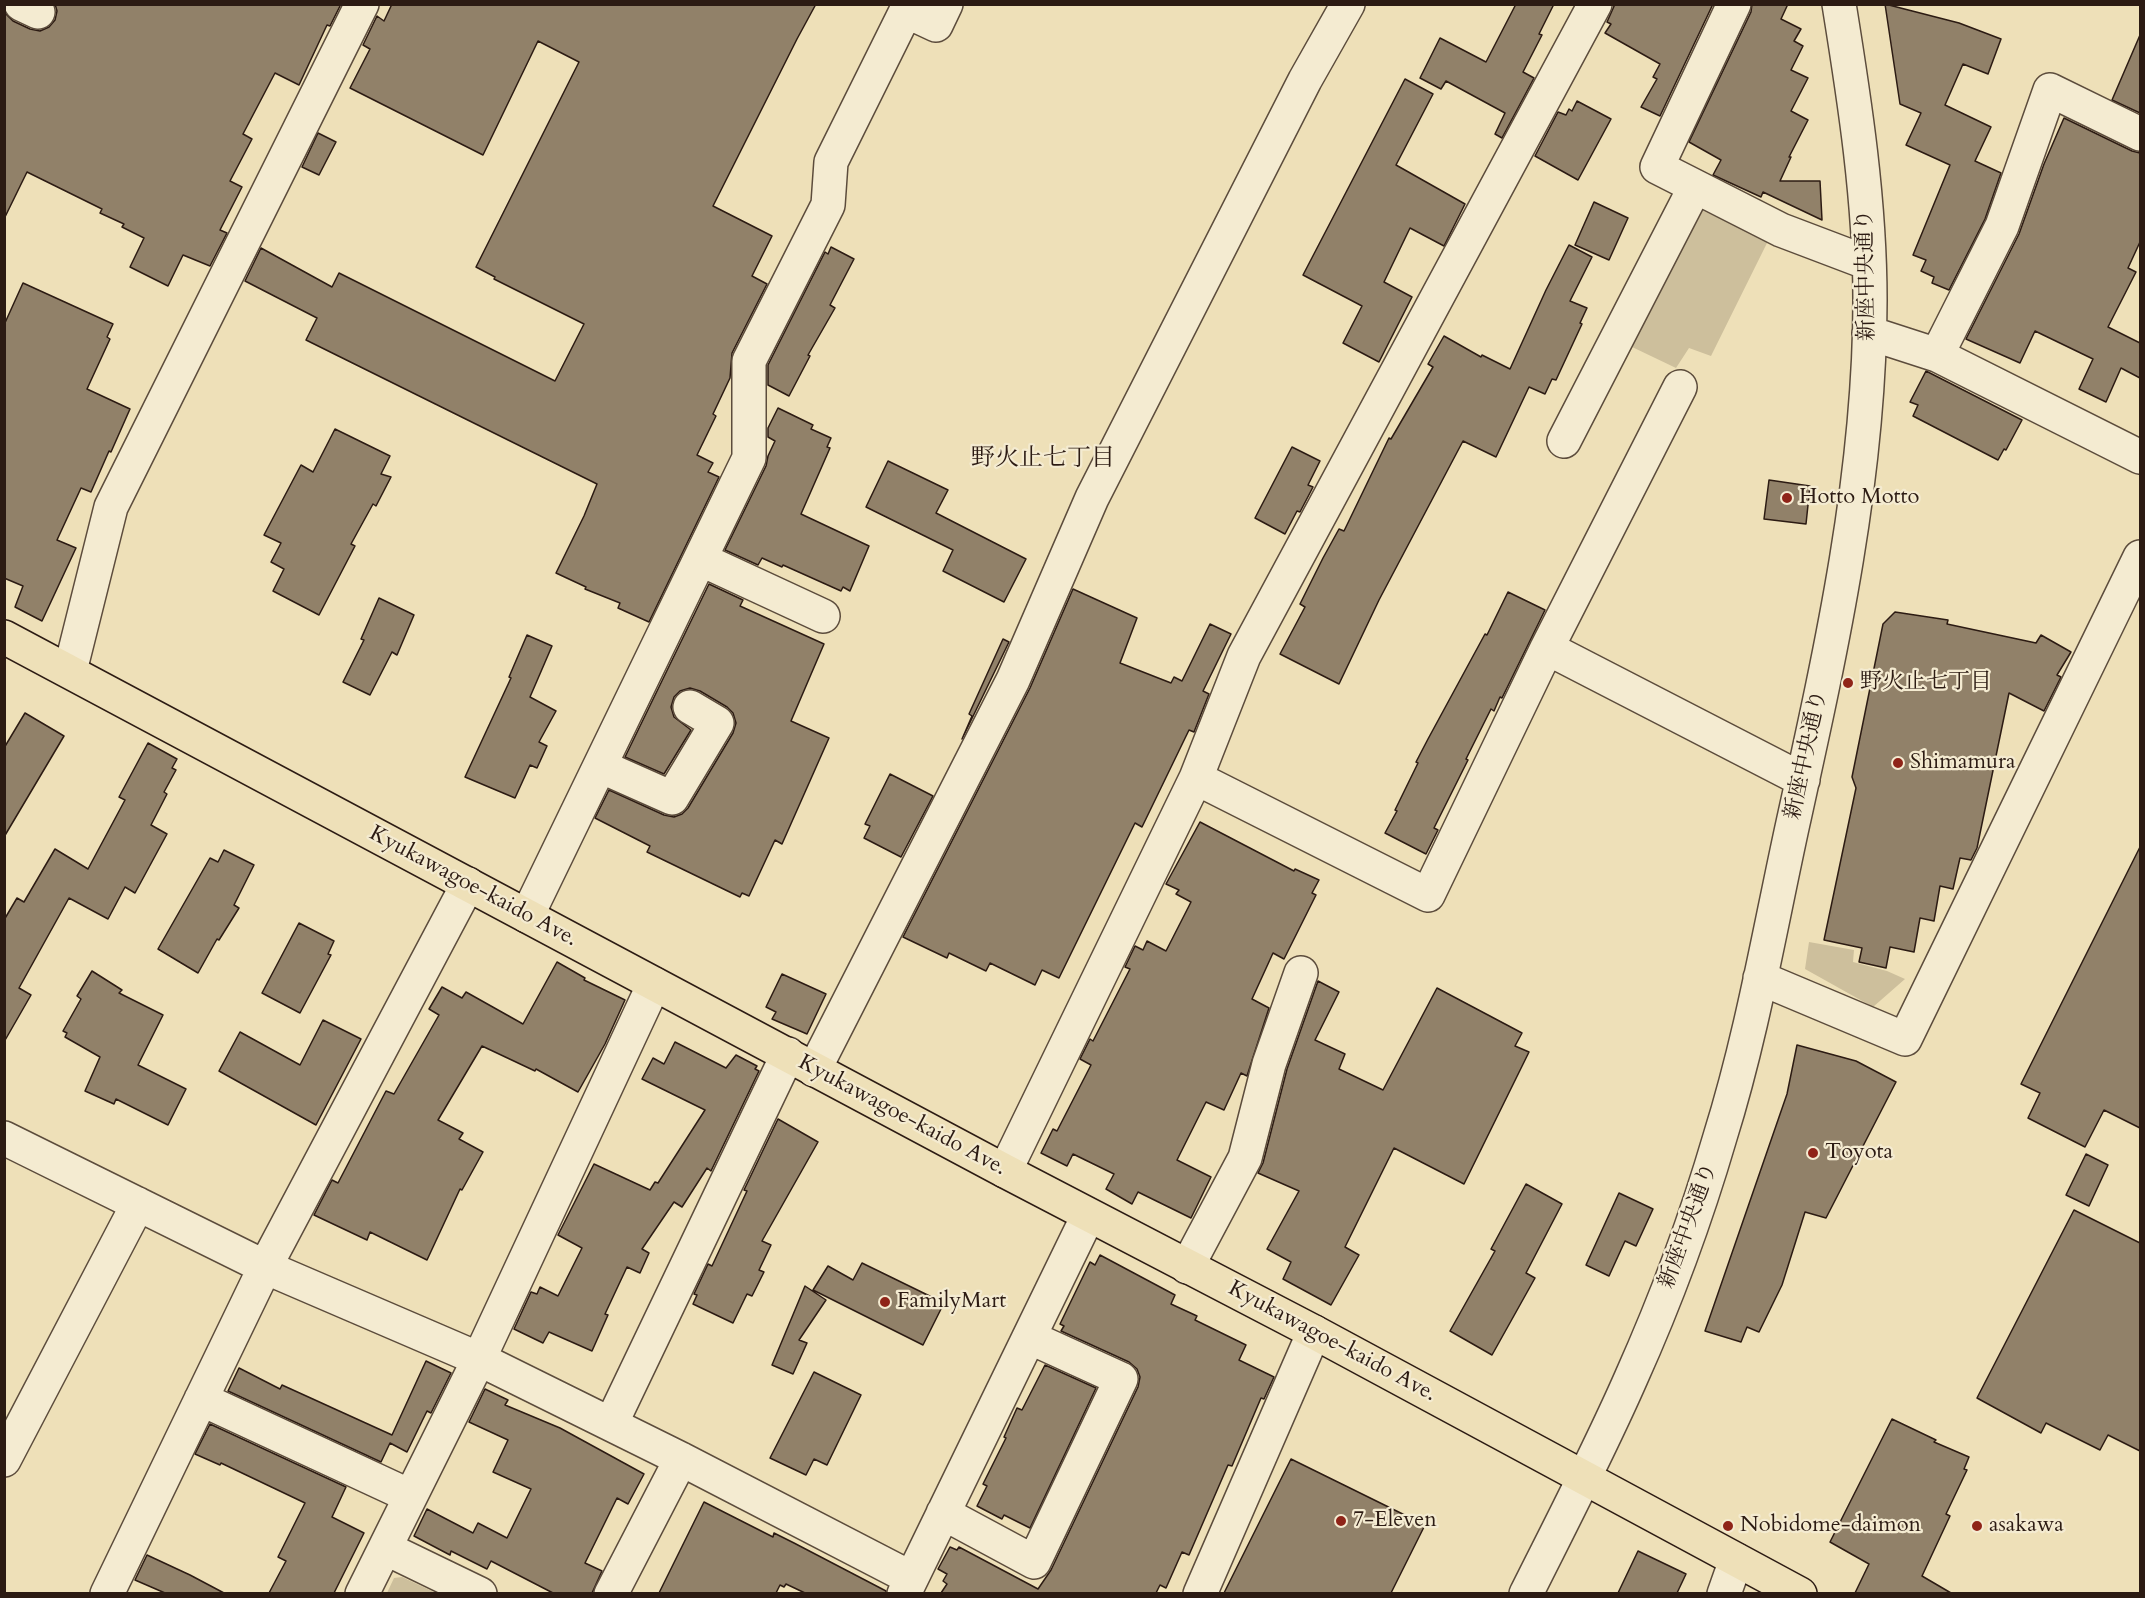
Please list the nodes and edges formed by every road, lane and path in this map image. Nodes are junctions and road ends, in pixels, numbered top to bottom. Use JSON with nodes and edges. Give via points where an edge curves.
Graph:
{"nodes":[{"id":1,"x":362,"y":4,"type":"edge"},
{"id":2,"x":946,"y":4,"type":"edge"},
{"id":3,"x":1348,"y":4,"type":"edge"},
{"id":4,"x":1595,"y":4,"type":"edge"},
{"id":5,"x":1734,"y":4,"type":"edge"},
{"id":6,"x":1839,"y":4,"type":"edge"},
{"id":7,"x":2140,"y":134,"type":"edge"},
{"id":8,"x":1695,"y":187,"type":"junction"},
{"id":9,"x":1868,"y":263,"type":"junction"},
{"id":10,"x":1869,"y":333,"type":"junction"},
{"id":11,"x":1937,"y":355,"type":"junction"},
{"id":12,"x":1680,"y":387,"type":"dead end"},
{"id":13,"x":1564,"y":441,"type":"dead end"},
{"id":14,"x":2140,"y":457,"type":"edge"},
{"id":15,"x":2140,"y":557,"type":"edge"},
{"id":16,"x":700,"y":559,"type":"junction"},
{"id":17,"x":823,"y":616,"type":"dead end"},
{"id":18,"x":4,"y":637,"type":"edge"},
{"id":19,"x":1547,"y":648,"type":"junction"},
{"id":20,"x":70,"y":671,"type":"junction"},
{"id":21,"x":690,"y":707,"type":"dead end"},
{"id":22,"x":600,"y":766,"type":"junction"},
{"id":23,"x":1196,"y":778,"type":"junction"},
{"id":24,"x":1803,"y":780,"type":"junction"},
{"id":25,"x":468,"y":885,"type":"junction"},
{"id":26,"x":527,"y":916,"type":"junction"},
{"id":27,"x":1301,"y":973,"type":"dead end"},
{"id":28,"x":1760,"y":978,"type":"junction"},
{"id":29,"x":654,"y":984,"type":"junction"},
{"id":30,"x":801,"y":1062,"type":"junction"},
{"id":31,"x":4,"y":1138,"type":"edge"},
{"id":32,"x":1005,"y":1172,"type":"junction"},
{"id":33,"x":138,"y":1204,"type":"junction"},
{"id":34,"x":1088,"y":1216,"type":"junction"},
{"id":35,"x":265,"y":1267,"type":"junction"},
{"id":36,"x":1187,"y":1267,"type":"junction"},
{"id":37,"x":1314,"y":1332,"type":"junction"},
{"id":38,"x":1029,"y":1337,"type":"junction"},
{"id":39,"x":479,"y":1359,"type":"junction"},
{"id":40,"x":201,"y":1400,"type":"junction"},
{"id":41,"x":611,"y":1424,"type":"junction"},
{"id":42,"x":681,"y":1459,"type":"junction"},
{"id":43,"x":4,"y":1460,"type":"edge"},
{"id":44,"x":1584,"y":1477,"type":"junction"},
{"id":45,"x":410,"y":1496,"type":"junction"},
{"id":46,"x":943,"y":1514,"type":"junction"},
{"id":47,"x":385,"y":1548,"type":"junction"},
{"id":48,"x":1736,"y":1560,"type":"junction"},
{"id":49,"x":907,"y":1586,"type":"edge"},
{"id":50,"x":117,"y":1590,"type":"edge"},
{"id":51,"x":363,"y":1593,"type":"edge"},
{"id":52,"x":480,"y":1593,"type":"edge"},
{"id":53,"x":611,"y":1593,"type":"edge"},
{"id":54,"x":1200,"y":1593,"type":"edge"},
{"id":55,"x":1526,"y":1593,"type":"edge"},
{"id":56,"x":1724,"y":1593,"type":"edge"},
{"id":57,"x":1800,"y":1593,"type":"edge"}],
"edges":[{"from":1,"to":20,"type":"street","via":[[111,507]]},
{"from":2,"to":16,"type":"street","via":[[936,25],[906,11],[831,162],[828,205],[749,361],[749,458]]},
{"from":3,"to":30,"type":"street","via":[[1299,90],[1092,498],[1013,680]]},
{"from":4,"to":23,"type":"street","via":[[1244,656]]},
{"from":5,"to":8,"type":"street","via":[[1657,167]]},
{"from":6,"to":9,"type":"street","name":"新座中央通り","via":[[1864,181]]},
{"from":7,"to":11,"type":"street","via":[[2050,90],[2002,226]]},
{"from":8,"to":9,"type":"street","via":[[1780,230]]},
{"from":8,"to":13,"type":"street"},
{"from":9,"to":10,"type":"street","name":"新座中央通り"},
{"from":10,"to":11,"type":"street"},
{"from":10,"to":24,"type":"street","name":"新座中央通り","via":[[1863,442],[1851,537]]},
{"from":11,"to":14,"type":"street"},
{"from":12,"to":19,"type":"street"},
{"from":15,"to":28,"type":"street","via":[[1905,1039]]},
{"from":16,"to":17,"type":"street"},
{"from":16,"to":22,"type":"street"},
{"from":18,"to":20,"type":"main road","name":"Kyukawagoe-kaido Ave."},
{"from":19,"to":23,"type":"street","via":[[1428,895]]},
{"from":19,"to":24,"type":"street"},
{"from":20,"to":25,"type":"main road","name":"Kyukawagoe-kaido Ave."},
{"from":21,"to":22,"type":"street","via":[[717,723],[672,798]]},
{"from":22,"to":26,"type":"street"},
{"from":23,"to":32,"type":"street"},
{"from":24,"to":28,"type":"street","name":"新座中央通り"},
{"from":25,"to":26,"type":"main road","name":"Kyukawagoe-kaido Ave."},
{"from":25,"to":35,"type":"street"},
{"from":26,"to":29,"type":"main road","name":"Kyukawagoe-kaido Ave."},
{"from":27,"to":36,"type":"street","via":[[1269,1064],[1245,1158]]},
{"from":28,"to":44,"type":"street","name":"新座中央通り","via":[[1721,1135],[1696,1212],[1631,1379]]},
{"from":29,"to":30,"type":"main road","name":"Kyukawagoe-kaido Ave."},
{"from":29,"to":39,"type":"street"},
{"from":30,"to":32,"type":"main road","name":"Kyukawagoe-kaido Ave."},
{"from":30,"to":41,"type":"street"},
{"from":31,"to":33,"type":"street"},
{"from":32,"to":34,"type":"main road","name":"Kyukawagoe-kaido Ave."},
{"from":33,"to":35,"type":"street"},
{"from":33,"to":43,"type":"street"},
{"from":34,"to":36,"type":"main road","name":"Kyukawagoe-kaido Ave."},
{"from":34,"to":38,"type":"street"},
{"from":35,"to":39,"type":"street"},
{"from":35,"to":40,"type":"street"},
{"from":36,"to":37,"type":"main road","name":"Kyukawagoe-kaido Ave."},
{"from":37,"to":44,"type":"main road","name":"Kyukawagoe-kaido Ave."},
{"from":37,"to":54,"type":"street"},
{"from":38,"to":46,"type":"street"},
{"from":38,"to":46,"type":"street","via":[[1121,1379],[1034,1562]]},
{"from":39,"to":41,"type":"street"},
{"from":39,"to":45,"type":"street"},
{"from":40,"to":45,"type":"street"},
{"from":40,"to":50,"type":"street"},
{"from":41,"to":42,"type":"street"},
{"from":42,"to":49,"type":"street"},
{"from":42,"to":53,"type":"street"},
{"from":44,"to":48,"type":"main road","name":"Kyukawagoe-kaido Ave."},
{"from":44,"to":55,"type":"street","name":"新座中央通り"},
{"from":45,"to":47,"type":"street"},
{"from":46,"to":49,"type":"street"},
{"from":47,"to":51,"type":"street"},
{"from":47,"to":52,"type":"street"},
{"from":48,"to":56,"type":"street"},
{"from":48,"to":57,"type":"main road","name":"Kyukawagoe-kaido Ave."}]}
